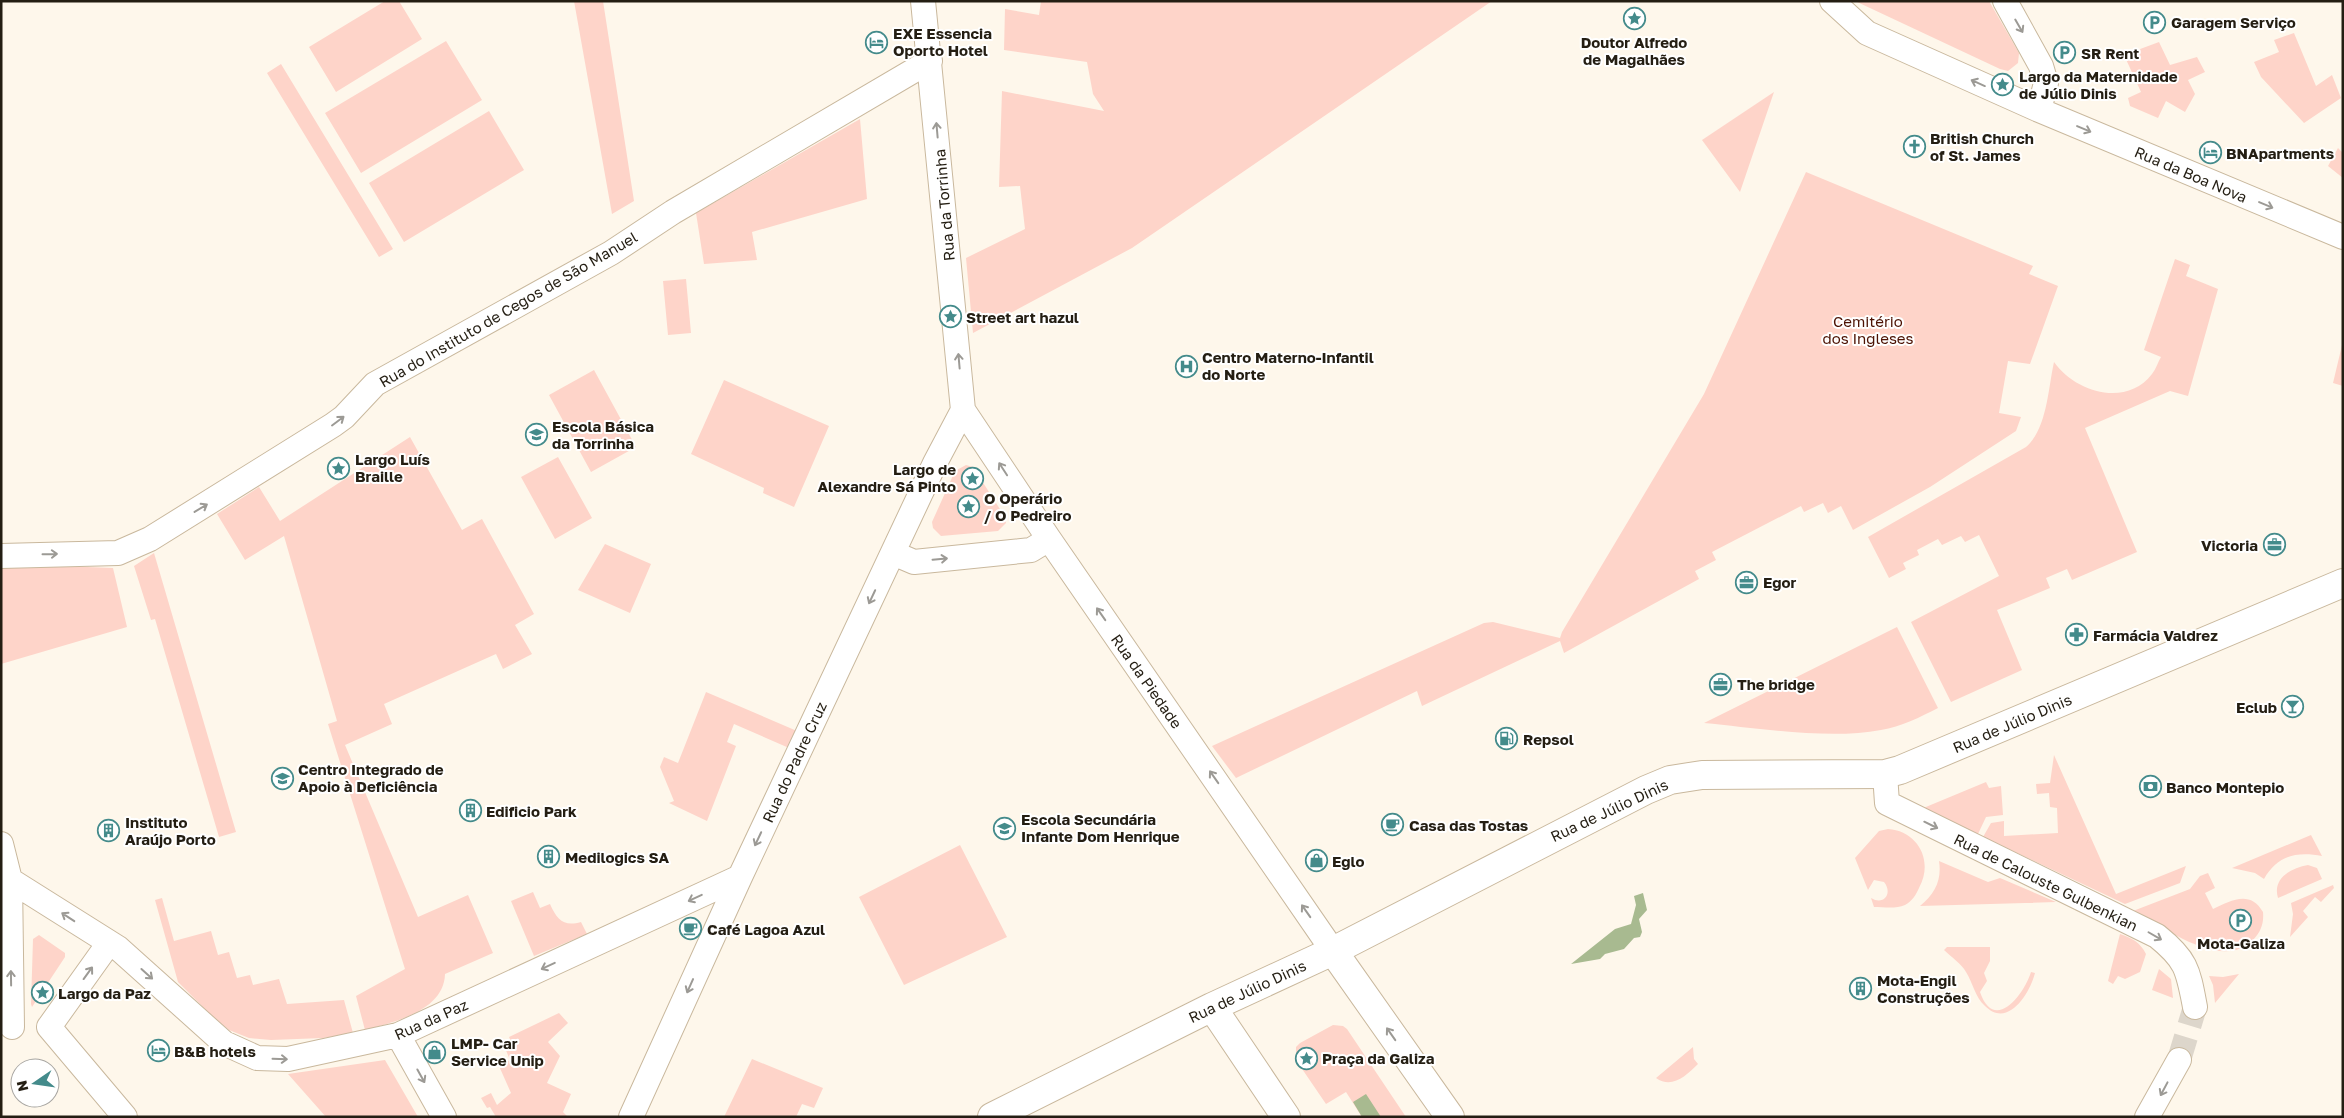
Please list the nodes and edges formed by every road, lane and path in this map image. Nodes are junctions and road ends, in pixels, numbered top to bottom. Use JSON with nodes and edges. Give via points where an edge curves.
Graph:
{"nodes":[{"id":1,"x":923,"y":1,"type":"edge"},
{"id":2,"x":2005,"y":1,"type":"edge"},
{"id":3,"x":1840,"y":9,"type":"edge"},
{"id":4,"x":930,"y":61,"type":"junction"},
{"id":5,"x":2039,"y":110,"type":"junction"},
{"id":6,"x":2343,"y":237,"type":"edge"},
{"id":7,"x":963,"y":410,"type":"junction"},
{"id":8,"x":1049,"y":539,"type":"junction"},
{"id":9,"x":893,"y":553,"type":"junction"},
{"id":10,"x":1,"y":556,"type":"edge"},
{"id":11,"x":2343,"y":583,"type":"edge"},
{"id":12,"x":1885,"y":774,"type":"junction"},
{"id":13,"x":1,"y":844,"type":"edge"},
{"id":14,"x":740,"y":877,"type":"junction"},
{"id":15,"x":10,"y":880,"type":"junction"},
{"id":16,"x":110,"y":943,"type":"junction"},
{"id":17,"x":1333,"y":951,"type":"junction"},
{"id":18,"x":1212,"y":1007,"type":"junction"},
{"id":19,"x":2195,"y":1007,"type":"tunnel mouth"},
{"id":20,"x":7,"y":1027,"type":"edge"},
{"id":21,"x":49,"y":1027,"type":"junction"},
{"id":22,"x":398,"y":1035,"type":"junction"},
{"id":23,"x":2179,"y":1060,"type":"tunnel mouth"},
{"id":24,"x":125,"y":1117,"type":"edge"},
{"id":25,"x":444,"y":1117,"type":"edge"},
{"id":26,"x":631,"y":1117,"type":"edge"},
{"id":27,"x":992,"y":1117,"type":"edge"},
{"id":28,"x":1286,"y":1117,"type":"edge"},
{"id":29,"x":1450,"y":1117,"type":"edge"},
{"id":30,"x":2148,"y":1117,"type":"edge"}],
"edges":[{"from":1,"to":4,"type":"street","name":"Rua da Torrinha"},
{"from":2,"to":5,"type":"street","one_way":true,"via":[[2041,66],[2046,82]]},
{"from":5,"to":3,"type":"street","one_way":true,"via":[[1867,33]]},
{"from":7,"to":4,"type":"street","name":"Rua da Torrinha","one_way":true},
{"from":10,"to":4,"type":"street","name":"Rua do Instituto de Cegos de São Manuel","one_way":true,"via":[[118,553],[150,539],[344,417],[375,384],[611,253],[673,212]]},
{"from":5,"to":6,"type":"street","name":"Rua da Boa Nova","one_way":true},
{"from":8,"to":7,"type":"street","name":"Rua da Piedade","one_way":true},
{"from":7,"to":9,"type":"street","name":"Rua do Padre Cruz"},
{"from":9,"to":8,"type":"street","one_way":true,"via":[[914,562],[1032,550]]},
{"from":17,"to":8,"type":"street","name":"Rua da Piedade","one_way":true},
{"from":9,"to":14,"type":"street","name":"Rua do Padre Cruz","one_way":true},
{"from":11,"to":12,"type":"main road","name":"Rua de Júlio Dinis","via":[[1915,765]]},
{"from":12,"to":17,"type":"main road","name":"Rua de Júlio Dinis","via":[[1702,775],[1670,780]]},
{"from":12,"to":19,"type":"street","name":"Rua de Calouste Gulbenkian","one_way":true,"via":[[1887,803],[2157,936],[2177,952],[2190,976]]},
{"from":13,"to":15,"type":"street"},
{"from":14,"to":22,"type":"street","name":"Rua da Paz","one_way":true},
{"from":14,"to":26,"type":"street","name":"Rua do Padre Cruz","one_way":true},
{"from":16,"to":15,"type":"street","one_way":true},
{"from":20,"to":15,"type":"street","one_way":true},
{"from":21,"to":16,"type":"street","one_way":true},
{"from":16,"to":22,"type":"street","name":"Rua da Paz","one_way":true,"via":[[224,1043],[258,1058],[288,1060]]},
{"from":17,"to":18,"type":"main road","name":"Rua de Júlio Dinis"},
{"from":29,"to":17,"type":"main road","one_way":true},
{"from":18,"to":27,"type":"main road","name":"Rua de Júlio Dinis"},
{"from":18,"to":28,"type":"main road"},
{"from":20,"to":21,"type":"street"},
{"from":21,"to":24,"type":"street"},
{"from":22,"to":25,"type":"street","one_way":true},
{"from":23,"to":30,"type":"street","one_way":true}]}
